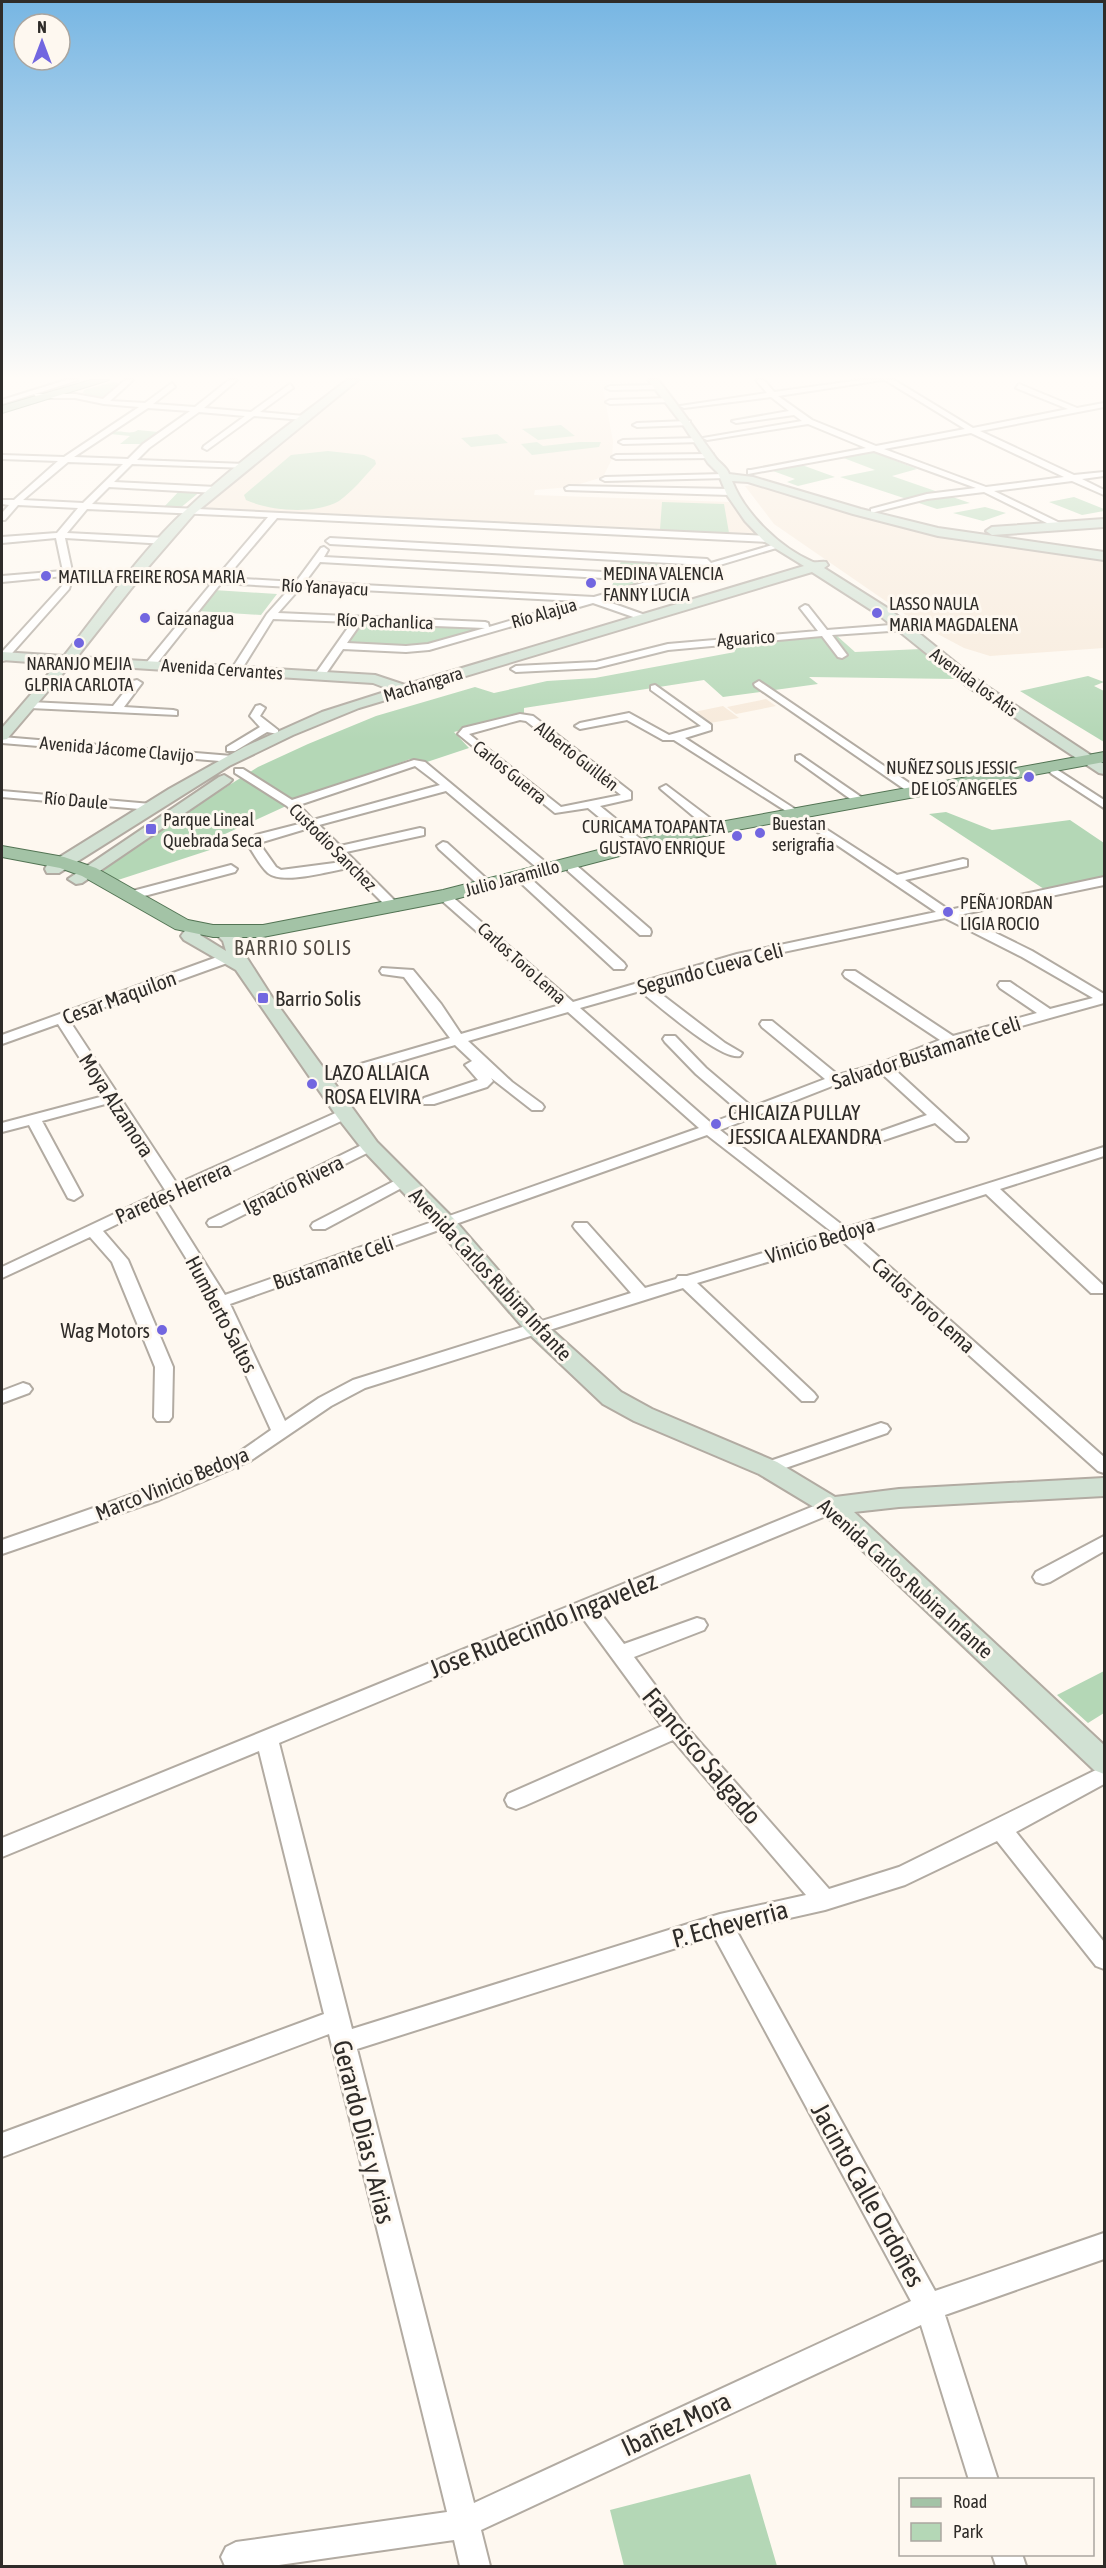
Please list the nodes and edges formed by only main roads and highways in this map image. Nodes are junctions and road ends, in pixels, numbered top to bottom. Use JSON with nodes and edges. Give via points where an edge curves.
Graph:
{"nodes":[{"id":1,"x":1101,"y":761,"type":"edge"},
{"id":2,"x":799,"y":816,"type":"junction"},
{"id":3,"x":2,"y":852,"type":"edge"},
{"id":4,"x":2,"y":858,"type":"edge"},
{"id":5,"x":58,"y":866,"type":"junction"},
{"id":6,"x":83,"y":875,"type":"junction"},
{"id":7,"x":448,"y":898,"type":"junction"},
{"id":8,"x":193,"y":932,"type":"junction"},
{"id":9,"x":231,"y":950,"type":"junction"}],
"edges":[{"from":1,"to":2,"type":"main road","name":"Julio Jaramillo"},
{"from":1,"to":2,"type":"main road","name":"Julio Jaramillo","via":[[860,801]]},
{"from":2,"to":7,"type":"main road","name":"Julio Jaramillo"},
{"from":2,"to":7,"type":"main road","name":"Julio Jaramillo","via":[[639,844]]},
{"from":3,"to":5,"type":"main road","name":"Julio Jaramillo"},
{"from":4,"to":5,"type":"main road","name":"Julio Jaramillo"},
{"from":5,"to":6,"type":"main road","name":"Julio Jaramillo"},
{"from":6,"to":8,"type":"main road","name":"Julio Jaramillo"},
{"from":6,"to":8,"type":"main road","name":"Julio Jaramillo","via":[[164,927]]},
{"from":7,"to":9,"type":"main road","name":"Julio Jaramillo"},
{"from":7,"to":9,"type":"main road","name":"Julio Jaramillo","via":[[263,931]]},
{"from":8,"to":9,"type":"main road","name":"Julio Jaramillo"}]}
